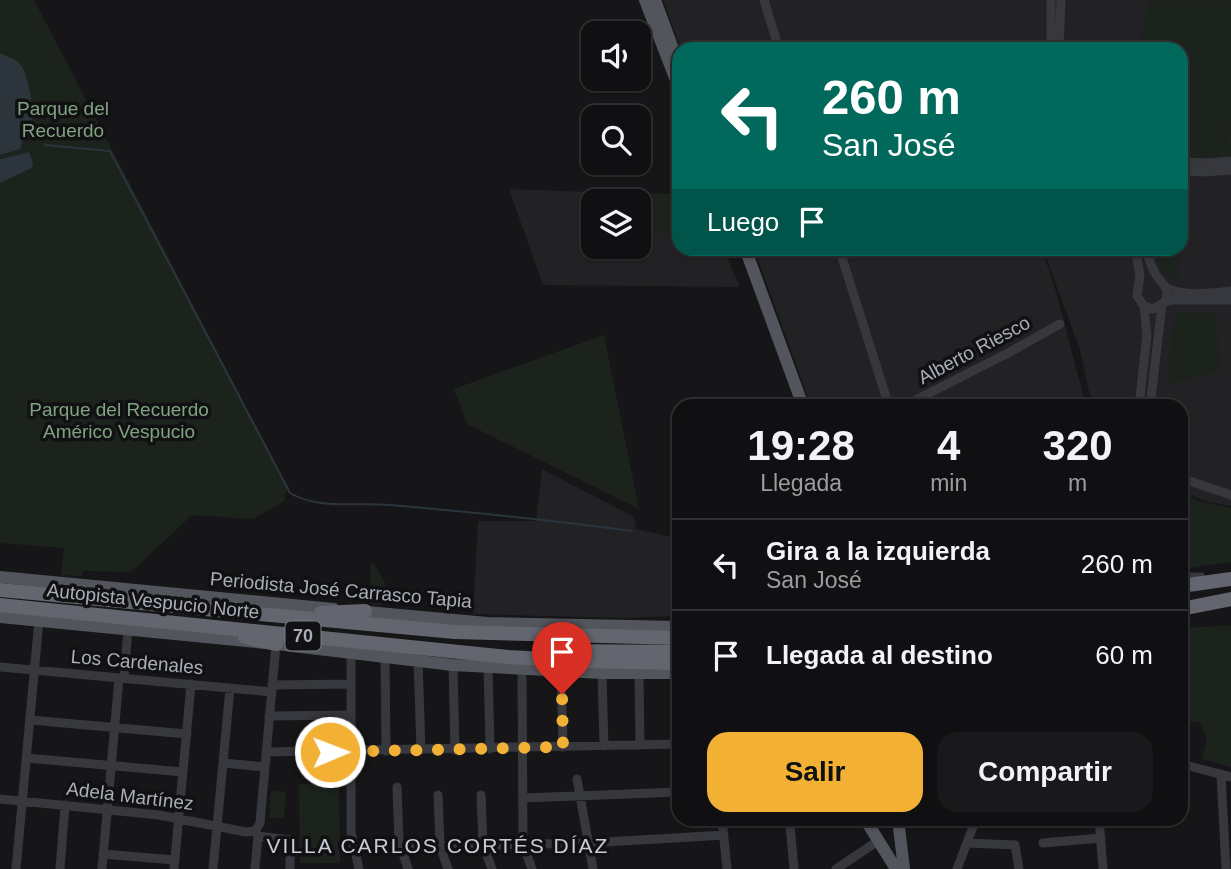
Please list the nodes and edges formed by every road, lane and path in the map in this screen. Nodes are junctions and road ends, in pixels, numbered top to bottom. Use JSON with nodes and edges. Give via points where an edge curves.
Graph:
{"nodes":[{"id":1,"x":645,"y":0,"type":"edge"},
{"id":2,"x":655,"y":0,"type":"edge"},
{"id":3,"x":764,"y":0,"type":"edge"},
{"id":4,"x":1051,"y":0,"type":"edge"},
{"id":5,"x":1060,"y":0,"type":"edge"},
{"id":6,"x":777,"y":42,"type":"edge"},
{"id":7,"x":1051,"y":42,"type":"edge"},
{"id":8,"x":1059,"y":42,"type":"edge"},
{"id":9,"x":672,"y":46,"type":"edge"},
{"id":10,"x":672,"y":70,"type":"edge"},
{"id":11,"x":1188,"y":163,"type":"edge"},
{"id":12,"x":1230,"y":166,"type":"edge"},
{"id":13,"x":1212,"y":168,"type":"junction"},
{"id":14,"x":1188,"y":170,"type":"edge"},
{"id":15,"x":741,"y":256,"type":"edge"},
{"id":16,"x":748,"y":256,"type":"edge"},
{"id":17,"x":842,"y":256,"type":"edge"},
{"id":18,"x":1137,"y":256,"type":"edge"},
{"id":19,"x":1148,"y":256,"type":"edge"},
{"id":20,"x":1158,"y":279,"type":"junction"},
{"id":21,"x":1140,"y":283,"type":"junction"},
{"id":22,"x":1167,"y":288,"type":"junction"},
{"id":23,"x":1231,"y":291,"type":"edge"},
{"id":24,"x":1231,"y":300,"type":"edge"},
{"id":25,"x":1163,"y":304,"type":"junction"},
{"id":26,"x":1144,"y":306,"type":"junction"},
{"id":27,"x":1060,"y":324,"type":"dead end"},
{"id":28,"x":793,"y":399,"type":"edge"},
{"id":29,"x":800,"y":399,"type":"edge"},
{"id":30,"x":887,"y":399,"type":"edge"},
{"id":31,"x":918,"y":399,"type":"edge"},
{"id":32,"x":1140,"y":399,"type":"edge"},
{"id":33,"x":1151,"y":399,"type":"edge"},
{"id":34,"x":1188,"y":480,"type":"edge"},
{"id":35,"x":1231,"y":495,"type":"edge"},
{"id":36,"x":1231,"y":573,"type":"edge"},
{"id":37,"x":1188,"y":576,"type":"edge"},
{"id":38,"x":0,"y":577,"type":"edge"},
{"id":39,"x":1231,"y":579,"type":"edge"},
{"id":40,"x":1231,"y":585,"type":"edge"},
{"id":41,"x":1188,"y":588,"type":"edge"},
{"id":42,"x":1188,"y":588,"type":"edge"},
{"id":43,"x":0,"y":590,"type":"edge"},
{"id":44,"x":1231,"y":600,"type":"edge"},
{"id":45,"x":0,"y":605,"type":"edge"},
{"id":46,"x":1188,"y":606,"type":"edge"},
{"id":47,"x":1205,"y":608,"type":"dead end"},
{"id":48,"x":365,"y":611,"type":"junction"},
{"id":49,"x":278,"y":616,"type":"junction"},
{"id":50,"x":0,"y":617,"type":"edge"},
{"id":51,"x":39,"y":620,"type":"junction"},
{"id":52,"x":193,"y":623,"type":"junction"},
{"id":53,"x":672,"y":627,"type":"edge"},
{"id":54,"x":128,"y":629,"type":"junction"},
{"id":55,"x":672,"y":638,"type":"edge"},
{"id":56,"x":276,"y":644,"type":"junction"},
{"id":57,"x":672,"y":652,"type":"edge"},
{"id":58,"x":351,"y":653,"type":"junction"},
{"id":59,"x":416,"y":654,"type":"junction"},
{"id":60,"x":385,"y":656,"type":"junction"},
{"id":61,"x":453,"y":665,"type":"junction"},
{"id":62,"x":0,"y":667,"type":"edge"},
{"id":63,"x":488,"y":667,"type":"junction"},
{"id":64,"x":522,"y":669,"type":"junction"},
{"id":65,"x":34,"y":670,"type":"junction"},
{"id":66,"x":672,"y":670,"type":"edge"},
{"id":67,"x":561,"y":671,"type":"junction"},
{"id":68,"x":672,"y":671,"type":"edge"},
{"id":69,"x":602,"y":673,"type":"junction"},
{"id":70,"x":639,"y":674,"type":"junction"},
{"id":71,"x":121,"y":678,"type":"junction"},
{"id":72,"x":191,"y":684,"type":"junction"},
{"id":73,"x":351,"y":684,"type":"junction"},
{"id":74,"x":230,"y":688,"type":"junction"},
{"id":75,"x":272,"y":689,"type":"junction"},
{"id":76,"x":351,"y":715,"type":"junction"},
{"id":77,"x":270,"y":716,"type":"junction"},
{"id":78,"x":30,"y":720,"type":"junction"},
{"id":79,"x":114,"y":728,"type":"junction"},
{"id":80,"x":187,"y":734,"type":"junction"},
{"id":81,"x":672,"y":744,"type":"edge"},
{"id":82,"x":640,"y":745,"type":"junction"},
{"id":83,"x":604,"y":746,"type":"junction"},
{"id":84,"x":563,"y":747,"type":"junction"},
{"id":85,"x":522,"y":748,"type":"junction"},
{"id":86,"x":490,"y":749,"type":"junction"},
{"id":87,"x":421,"y":750,"type":"junction"},
{"id":88,"x":455,"y":750,"type":"junction"},
{"id":89,"x":386,"y":751,"type":"junction"},
{"id":90,"x":266,"y":752,"type":"junction"},
{"id":91,"x":352,"y":752,"type":"junction"},
{"id":92,"x":27,"y":758,"type":"junction"},
{"id":93,"x":223,"y":763,"type":"junction"},
{"id":94,"x":111,"y":766,"type":"junction"},
{"id":95,"x":1188,"y":766,"type":"edge"},
{"id":96,"x":265,"y":767,"type":"junction"},
{"id":97,"x":183,"y":772,"type":"junction"},
{"id":98,"x":1226,"y":776,"type":"edge"},
{"id":99,"x":577,"y":779,"type":"dead end"},
{"id":100,"x":397,"y":787,"type":"dead end"},
{"id":101,"x":672,"y":792,"type":"edge"},
{"id":102,"x":438,"y":795,"type":"dead end"},
{"id":103,"x":481,"y":795,"type":"dead end"},
{"id":104,"x":580,"y":796,"type":"junction"},
{"id":105,"x":523,"y":798,"type":"junction"},
{"id":106,"x":0,"y":799,"type":"edge"},
{"id":107,"x":23,"y":801,"type":"junction"},
{"id":108,"x":65,"y":805,"type":"junction"},
{"id":109,"x":107,"y":809,"type":"junction"},
{"id":110,"x":179,"y":817,"type":"junction"},
{"id":111,"x":217,"y":825,"type":"junction"},
{"id":112,"x":722,"y":826,"type":"edge"},
{"id":113,"x":790,"y":826,"type":"edge"},
{"id":114,"x":869,"y":826,"type":"edge"},
{"id":115,"x":899,"y":826,"type":"edge"},
{"id":116,"x":973,"y":826,"type":"edge"},
{"id":117,"x":1100,"y":826,"type":"edge"},
{"id":118,"x":256,"y":833,"type":"junction"},
{"id":119,"x":723,"y":835,"type":"junction"},
{"id":120,"x":1101,"y":838,"type":"junction"},
{"id":121,"x":878,"y":841,"type":"junction"},
{"id":122,"x":589,"y":843,"type":"junction"},
{"id":123,"x":967,"y":843,"type":"junction"},
{"id":124,"x":1043,"y":843,"type":"dead end"},
{"id":125,"x":523,"y":844,"type":"junction"},
{"id":126,"x":483,"y":845,"type":"junction"},
{"id":127,"x":440,"y":846,"type":"junction"},
{"id":128,"x":400,"y":847,"type":"junction"},
{"id":129,"x":353,"y":848,"type":"junction"},
{"id":130,"x":103,"y":853,"type":"junction"},
{"id":131,"x":174,"y":865,"type":"edge"},
{"id":132,"x":16,"y":869,"type":"edge"},
{"id":133,"x":60,"y":869,"type":"edge"},
{"id":134,"x":102,"y":869,"type":"edge"},
{"id":135,"x":213,"y":869,"type":"edge"},
{"id":136,"x":255,"y":869,"type":"edge"},
{"id":137,"x":290,"y":869,"type":"edge"},
{"id":138,"x":359,"y":869,"type":"edge"},
{"id":139,"x":408,"y":869,"type":"edge"},
{"id":140,"x":448,"y":869,"type":"edge"},
{"id":141,"x":492,"y":869,"type":"edge"},
{"id":142,"x":532,"y":869,"type":"edge"},
{"id":143,"x":593,"y":869,"type":"edge"},
{"id":144,"x":726,"y":869,"type":"edge"},
{"id":145,"x":794,"y":869,"type":"edge"},
{"id":146,"x":836,"y":869,"type":"edge"},
{"id":147,"x":896,"y":869,"type":"edge"},
{"id":148,"x":904,"y":869,"type":"edge"},
{"id":149,"x":957,"y":869,"type":"edge"},
{"id":150,"x":1019,"y":869,"type":"edge"},
{"id":151,"x":1103,"y":869,"type":"edge"},
{"id":152,"x":1226,"y":869,"type":"edge"}],
"edges":[{"from":1,"to":10,"type":"main road"},
{"from":2,"to":9,"type":"main road"},
{"from":3,"to":6,"type":"street"},
{"from":4,"to":7,"type":"street"},
{"from":5,"to":8,"type":"street"},
{"from":11,"to":13,"type":"street"},
{"from":12,"to":13,"type":"street"},
{"from":13,"to":14,"type":"street"},
{"from":15,"to":28,"type":"main road"},
{"from":16,"to":29,"type":"main road"},
{"from":17,"to":30,"type":"street"},
{"from":18,"to":21,"type":"street"},
{"from":19,"to":20,"type":"street"},
{"from":20,"to":21,"type":"street"},
{"from":20,"to":22,"type":"street"},
{"from":21,"to":26,"type":"street","via":[[1137,296]]},
{"from":22,"to":23,"type":"street"},
{"from":22,"to":25,"type":"street"},
{"from":24,"to":25,"type":"street"},
{"from":25,"to":26,"type":"street","via":[[1153,309]]},
{"from":25,"to":33,"type":"street"},
{"from":26,"to":32,"type":"street","via":[[1147,335]]},
{"from":27,"to":31,"type":"street","name":"Alberto Riesco"},
{"from":34,"to":35,"type":"street"},
{"from":36,"to":37,"type":"street"},
{"from":38,"to":48,"type":"main road","name":"Periodista José Carrasco Tapia"},
{"from":39,"to":41,"type":"highway"},
{"from":40,"to":42,"type":"highway"},
{"from":43,"to":49,"type":"highway","name":"Autopista Vespucio Norte","number":"70"},
{"from":44,"to":46,"type":"highway"},
{"from":44,"to":47,"type":"highway"},
{"from":45,"to":52,"type":"highway","name":"Autopista Vespucio Norte","number":"70"},
{"from":48,"to":49,"type":"highway"},
{"from":48,"to":53,"type":"main road","name":"Periodista José Carrasco Tapia","via":[[487,623]]},
{"from":49,"to":55,"type":"highway","name":"Autopista Vespucio Norte","number":"70","via":[[455,632]]},
{"from":50,"to":51,"type":"main road"},
{"from":51,"to":54,"type":"main road"},
{"from":51,"to":65,"type":"street"},
{"from":52,"to":56,"type":"highway"},
{"from":52,"to":59,"type":"highway","name":"Autopista Vespucio Norte","number":"70"},
{"from":54,"to":56,"type":"main road"},
{"from":54,"to":71,"type":"street"},
{"from":56,"to":58,"type":"main road"},
{"from":56,"to":75,"type":"street"},
{"from":57,"to":59,"type":"highway","number":"70"},
{"from":58,"to":60,"type":"main road"},
{"from":58,"to":73,"type":"street"},
{"from":59,"to":60,"type":"main road"},
{"from":59,"to":61,"type":"main road"},
{"from":59,"to":66,"type":"highway","name":"Autopista Vespucio Norte"},
{"from":59,"to":87,"type":"street"},
{"from":60,"to":89,"type":"street"},
{"from":61,"to":63,"type":"main road"},
{"from":61,"to":88,"type":"street"},
{"from":62,"to":65,"type":"street","name":"Los Cardenales"},
{"from":63,"to":64,"type":"main road"},
{"from":63,"to":86,"type":"street"},
{"from":64,"to":67,"type":"main road"},
{"from":64,"to":85,"type":"street"},
{"from":65,"to":71,"type":"street","name":"Los Cardenales"},
{"from":65,"to":78,"type":"street"},
{"from":67,"to":69,"type":"main road"},
{"from":67,"to":84,"type":"street"},
{"from":68,"to":70,"type":"main road"},
{"from":69,"to":70,"type":"main road"},
{"from":69,"to":83,"type":"street"},
{"from":70,"to":82,"type":"street"},
{"from":71,"to":72,"type":"street","name":"Los Cardenales"},
{"from":71,"to":79,"type":"street"},
{"from":72,"to":74,"type":"street","name":"Los Cardenales"},
{"from":72,"to":80,"type":"street"},
{"from":73,"to":75,"type":"street","name":"Los Cardenales"},
{"from":73,"to":76,"type":"street"},
{"from":74,"to":75,"type":"street","name":"Los Cardenales"},
{"from":74,"to":93,"type":"street"},
{"from":75,"to":77,"type":"street"},
{"from":76,"to":77,"type":"street"},
{"from":76,"to":91,"type":"street"},
{"from":77,"to":90,"type":"street"},
{"from":78,"to":79,"type":"street"},
{"from":78,"to":92,"type":"street"},
{"from":79,"to":80,"type":"street"},
{"from":79,"to":94,"type":"street"},
{"from":80,"to":97,"type":"street"},
{"from":81,"to":82,"type":"street"},
{"from":82,"to":83,"type":"street"},
{"from":83,"to":84,"type":"street"},
{"from":84,"to":85,"type":"street"},
{"from":85,"to":86,"type":"street"},
{"from":85,"to":105,"type":"street"},
{"from":86,"to":88,"type":"street"},
{"from":87,"to":88,"type":"street"},
{"from":87,"to":89,"type":"street"},
{"from":89,"to":91,"type":"street"},
{"from":90,"to":91,"type":"street"},
{"from":90,"to":96,"type":"street"},
{"from":91,"to":129,"type":"street"},
{"from":92,"to":94,"type":"street"},
{"from":92,"to":107,"type":"street"},
{"from":93,"to":96,"type":"street"},
{"from":93,"to":111,"type":"street"},
{"from":94,"to":97,"type":"street"},
{"from":94,"to":109,"type":"street"},
{"from":95,"to":98,"type":"street"},
{"from":96,"to":118,"type":"street"},
{"from":97,"to":110,"type":"street"},
{"from":98,"to":152,"type":"street"},
{"from":99,"to":104,"type":"street"},
{"from":100,"to":128,"type":"street"},
{"from":101,"to":104,"type":"street"},
{"from":102,"to":127,"type":"street"},
{"from":103,"to":126,"type":"street"},
{"from":104,"to":105,"type":"street"},
{"from":104,"to":122,"type":"street"},
{"from":105,"to":125,"type":"street"},
{"from":106,"to":107,"type":"street","name":"Adela Martínez"},
{"from":107,"to":108,"type":"street","name":"Adela Martínez"},
{"from":107,"to":132,"type":"street"},
{"from":108,"to":109,"type":"street","name":"Adela Martínez"},
{"from":108,"to":133,"type":"street"},
{"from":109,"to":110,"type":"street","name":"Adela Martínez"},
{"from":109,"to":130,"type":"street"},
{"from":110,"to":111,"type":"street","name":"Adela Martínez"},
{"from":110,"to":131,"type":"street"},
{"from":111,"to":118,"type":"street","name":"Adela Martínez"},
{"from":111,"to":135,"type":"street"},
{"from":112,"to":119,"type":"street"},
{"from":113,"to":145,"type":"street"},
{"from":114,"to":121,"type":"main road"},
{"from":115,"to":148,"type":"main road"},
{"from":116,"to":123,"type":"street"},
{"from":117,"to":120,"type":"street"},
{"from":118,"to":136,"type":"street"},
{"from":118,"to":137,"type":"street","name":"Adela Martínez","via":[[290,840]]},
{"from":119,"to":122,"type":"street"},
{"from":119,"to":144,"type":"street"},
{"from":120,"to":124,"type":"street"},
{"from":120,"to":151,"type":"street"},
{"from":121,"to":146,"type":"street"},
{"from":121,"to":147,"type":"main road"},
{"from":122,"to":125,"type":"street"},
{"from":122,"to":143,"type":"street"},
{"from":123,"to":149,"type":"street"},
{"from":123,"to":150,"type":"street","via":[[1014,845]]},
{"from":125,"to":126,"type":"street"},
{"from":125,"to":142,"type":"street"},
{"from":126,"to":127,"type":"street"},
{"from":126,"to":141,"type":"street"},
{"from":127,"to":128,"type":"street"},
{"from":127,"to":140,"type":"street"},
{"from":128,"to":129,"type":"street"},
{"from":128,"to":139,"type":"street"},
{"from":129,"to":138,"type":"street"},
{"from":130,"to":131,"type":"street"},
{"from":130,"to":134,"type":"street"}]}
